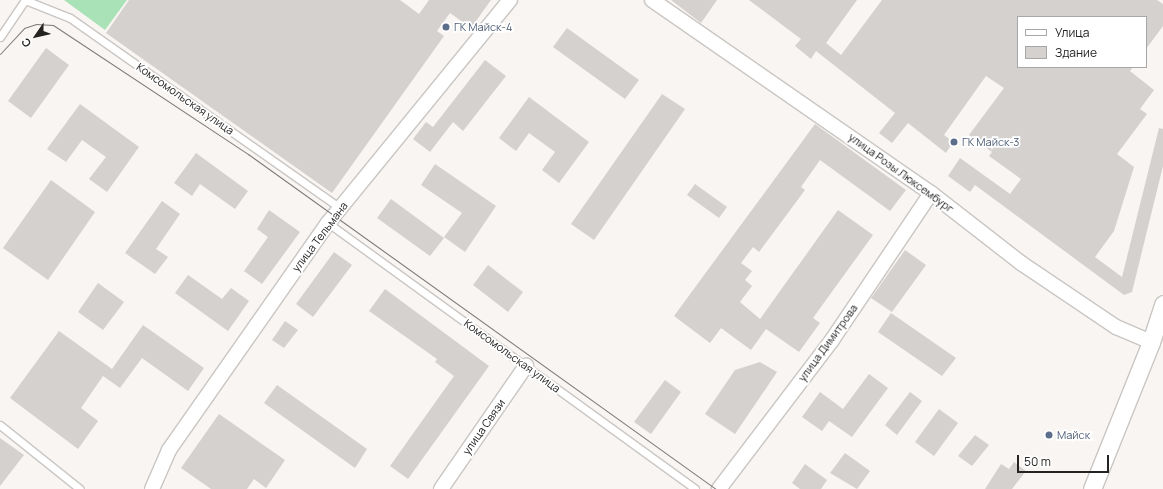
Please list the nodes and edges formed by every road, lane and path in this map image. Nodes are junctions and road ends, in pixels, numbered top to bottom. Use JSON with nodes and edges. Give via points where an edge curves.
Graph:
{"nodes":[{"id":1,"x":25,"y":0,"type":"edge"},
{"id":2,"x":510,"y":0,"type":"edge"},
{"id":3,"x":652,"y":0,"type":"edge"},
{"id":4,"x":0,"y":37,"type":"edge"},
{"id":5,"x":931,"y":193,"type":"junction"},
{"id":6,"x":340,"y":208,"type":"junction"},
{"id":7,"x":328,"y":223,"type":"junction"},
{"id":8,"x":1163,"y":304,"type":"edge"},
{"id":9,"x":1151,"y":342,"type":"junction"},
{"id":10,"x":526,"y":366,"type":"junction"},
{"id":11,"x":0,"y":425,"type":"edge"},
{"id":12,"x":152,"y":488,"type":"edge"},
{"id":13,"x":80,"y":489,"type":"edge"},
{"id":14,"x":441,"y":489,"type":"edge"},
{"id":15,"x":695,"y":489,"type":"edge"},
{"id":16,"x":719,"y":489,"type":"edge"},
{"id":17,"x":1092,"y":489,"type":"edge"}],
"edges":[{"from":1,"to":4,"type":"lane"},
{"from":1,"to":6,"type":"lane","name":"Комсомольская улица","via":[[70,18]]},
{"from":2,"to":6,"type":"street","name":"улица Тельмана"},
{"from":3,"to":5,"type":"street","name":"улица Розы Люксембург"},
{"from":5,"to":9,"type":"street","name":"улица Розы Люксембург","via":[[1021,263],[1116,327]]},
{"from":5,"to":16,"type":"street","name":"улица Димитрова","via":[[832,340]]},
{"from":6,"to":7,"type":"street","name":"улица Тельмана"},
{"from":7,"to":10,"type":"lane","name":"Комсомольская улица"},
{"from":7,"to":12,"type":"street","name":"улица Тельмана","via":[[169,450]]},
{"from":8,"to":9,"type":"street"},
{"from":9,"to":17,"type":"street"},
{"from":10,"to":14,"type":"street","name":"улица Связи"},
{"from":10,"to":15,"type":"lane","name":"Комсомольская улица"},
{"from":11,"to":13,"type":"lane"}]}
